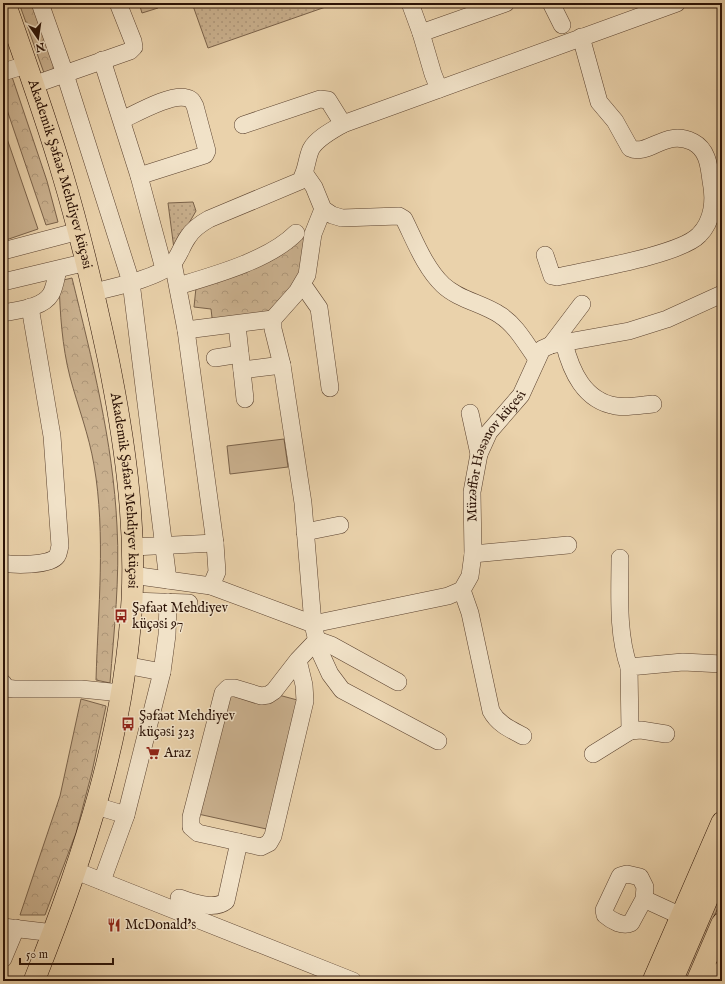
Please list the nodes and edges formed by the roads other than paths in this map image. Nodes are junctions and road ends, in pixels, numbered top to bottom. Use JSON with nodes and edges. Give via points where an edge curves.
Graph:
{"nodes":[{"id":1,"x":5,"y":3,"type":"edge"},
{"id":2,"x":40,"y":3,"type":"edge"},
{"id":3,"x":118,"y":3,"type":"edge"},
{"id":4,"x":410,"y":3,"type":"edge"},
{"id":5,"x":506,"y":3,"type":"edge"},
{"id":6,"x":551,"y":3,"type":"edge"},
{"id":7,"x":677,"y":3,"type":"edge"},
{"id":8,"x":657,"y":7,"type":"edge"},
{"id":9,"x":562,"y":25,"type":"dead end"},
{"id":10,"x":421,"y":33,"type":"junction"},
{"id":11,"x":582,"y":38,"type":"junction"},
{"id":12,"x":102,"y":60,"type":"junction"},
{"id":13,"x":26,"y":64,"type":"junction"},
{"id":14,"x":3,"y":72,"type":"edge"},
{"id":15,"x":65,"y":74,"type":"junction"},
{"id":16,"x":33,"y":85,"type":"junction"},
{"id":17,"x":439,"y":89,"type":"junction"},
{"id":18,"x":122,"y":120,"type":"junction"},
{"id":19,"x":343,"y":124,"type":"junction"},
{"id":20,"x":243,"y":125,"type":"dead end"},
{"id":21,"x":305,"y":174,"type":"junction"},
{"id":22,"x":139,"y":176,"type":"junction"},
{"id":23,"x":323,"y":209,"type":"junction"},
{"id":24,"x":79,"y":231,"type":"junction"},
{"id":25,"x":296,"y":232,"type":"dead end"},
{"id":26,"x":3,"y":251,"type":"edge"},
{"id":27,"x":545,"y":255,"type":"dead end"},
{"id":28,"x":87,"y":262,"type":"junction"},
{"id":29,"x":168,"y":266,"type":"junction"},
{"id":30,"x":58,"y":270,"type":"junction"},
{"id":31,"x":3,"y":282,"type":"edge"},
{"id":32,"x":131,"y":282,"type":"junction"},
{"id":33,"x":303,"y":285,"type":"junction"},
{"id":34,"x":178,"y":286,"type":"junction"},
{"id":35,"x":94,"y":292,"type":"junction"},
{"id":36,"x":722,"y":294,"type":"edge"},
{"id":37,"x":582,"y":304,"type":"dead end"},
{"id":38,"x":30,"y":307,"type":"junction"},
{"id":39,"x":3,"y":313,"type":"edge"},
{"id":40,"x":273,"y":319,"type":"junction"},
{"id":41,"x":237,"y":325,"type":"junction"},
{"id":42,"x":186,"y":330,"type":"junction"},
{"id":43,"x":558,"y":344,"type":"junction"},
{"id":44,"x":215,"y":358,"type":"dead end"},
{"id":45,"x":537,"y":359,"type":"junction"},
{"id":46,"x":241,"y":362,"type":"junction"},
{"id":47,"x":282,"y":365,"type":"junction"},
{"id":48,"x":330,"y":388,"type":"dead end"},
{"id":49,"x":246,"y":399,"type":"dead end"},
{"id":50,"x":654,"y":404,"type":"dead end"},
{"id":51,"x":470,"y":413,"type":"dead end"},
{"id":52,"x":478,"y":454,"type":"junction"},
{"id":53,"x":340,"y":525,"type":"dead end"},
{"id":54,"x":305,"y":532,"type":"junction"},
{"id":55,"x":215,"y":543,"type":"junction"},
{"id":56,"x":164,"y":545,"type":"junction"},
{"id":57,"x":568,"y":545,"type":"dead end"},
{"id":58,"x":133,"y":547,"type":"junction"},
{"id":59,"x":473,"y":554,"type":"junction"},
{"id":60,"x":620,"y":558,"type":"dead end"},
{"id":61,"x":3,"y":562,"type":"edge"},
{"id":62,"x":132,"y":575,"type":"junction"},
{"id":63,"x":168,"y":580,"type":"junction"},
{"id":64,"x":211,"y":586,"type":"junction"},
{"id":65,"x":462,"y":590,"type":"junction"},
{"id":66,"x":132,"y":601,"type":"junction"},
{"id":67,"x":168,"y":602,"type":"junction"},
{"id":68,"x":189,"y":603,"type":"dead end"},
{"id":69,"x":315,"y":632,"type":"junction"},
{"id":70,"x":298,"y":660,"type":"junction"},
{"id":71,"x":722,"y":664,"type":"edge"},
{"id":72,"x":125,"y":665,"type":"junction"},
{"id":73,"x":629,"y":667,"type":"junction"},
{"id":74,"x":162,"y":672,"type":"junction"},
{"id":75,"x":398,"y":682,"type":"dead end"},
{"id":76,"x":3,"y":683,"type":"edge"},
{"id":77,"x":121,"y":693,"type":"junction"},
{"id":78,"x":630,"y":730,"type":"junction"},
{"id":79,"x":666,"y":734,"type":"dead end"},
{"id":80,"x":523,"y":736,"type":"dead end"},
{"id":81,"x":438,"y":741,"type":"dead end"},
{"id":82,"x":593,"y":754,"type":"dead end"},
{"id":83,"x":96,"y":806,"type":"junction"},
{"id":84,"x":126,"y":815,"type":"junction"},
{"id":85,"x":722,"y":822,"type":"edge"},
{"id":86,"x":239,"y":842,"type":"junction"},
{"id":87,"x":722,"y":865,"type":"edge"},
{"id":88,"x":76,"y":871,"type":"junction"},
{"id":89,"x":102,"y":881,"type":"junction"},
{"id":90,"x":179,"y":898,"type":"dead end"},
{"id":91,"x":644,"y":899,"type":"dead end"},
{"id":92,"x":681,"y":916,"type":"junction"},
{"id":93,"x":722,"y":923,"type":"edge"},
{"id":94,"x":9,"y":928,"type":"edge"},
{"id":95,"x":54,"y":933,"type":"junction"},
{"id":96,"x":3,"y":959,"type":"edge"},
{"id":97,"x":722,"y":972,"type":"edge"},
{"id":98,"x":34,"y":981,"type":"edge"},
{"id":99,"x":353,"y":981,"type":"edge"},
{"id":100,"x":653,"y":981,"type":"edge"},
{"id":101,"x":672,"y":981,"type":"edge"},
{"id":102,"x":697,"y":981,"type":"edge"},
{"id":103,"x":718,"y":981,"type":"edge"}],
"edges":[{"from":1,"to":13,"type":"main road","name":"Akademik Şəfaət Mehdiyev küçəsi"},
{"from":2,"to":15,"type":"street"},
{"from":3,"to":12,"type":"street","via":[[134,46],[130,51]]},
{"from":4,"to":10,"type":"street"},
{"from":5,"to":10,"type":"street"},
{"from":6,"to":9,"type":"street"},
{"from":7,"to":8,"type":"street"},
{"from":8,"to":11,"type":"street"},
{"from":10,"to":17,"type":"street"},
{"from":11,"to":17,"type":"street"},
{"from":11,"to":27,"type":"street","via":[[599,102],[615,121],[630,148],[640,150],[674,137],[693,142],[703,149],[707,159],[714,197],[706,227],[698,237],[664,253],[556,277],[549,272]]},
{"from":12,"to":15,"type":"street"},
{"from":12,"to":18,"type":"street"},
{"from":13,"to":14,"type":"street"},
{"from":13,"to":16,"type":"main road","name":"Akademik Şəfaət Mehdiyev küçəsi"},
{"from":15,"to":16,"type":"street"},
{"from":15,"to":32,"type":"street"},
{"from":16,"to":24,"type":"main road","name":"Akademik Şəfaət Mehdiyev küçəsi"},
{"from":17,"to":19,"type":"street"},
{"from":18,"to":22,"type":"street"},
{"from":18,"to":22,"type":"street","via":[[177,97],[186,97],[192,100],[195,106],[207,151],[205,155]]},
{"from":19,"to":20,"type":"street","via":[[328,100],[320,99]]},
{"from":19,"to":21,"type":"street","via":[[320,139],[312,148]]},
{"from":21,"to":23,"type":"street","via":[[314,187]]},
{"from":21,"to":29,"type":"street","via":[[292,186],[209,219],[196,227]]},
{"from":22,"to":29,"type":"street"},
{"from":23,"to":33,"type":"street","via":[[313,234],[307,275]]},
{"from":23,"to":45,"type":"street","via":[[342,218],[399,216],[404,220],[425,261],[442,284],[454,294],[498,314],[509,322]]},
{"from":24,"to":26,"type":"street"},
{"from":24,"to":28,"type":"main road","name":"Akademik Şəfaət Mehdiyev küçəsi"},
{"from":25,"to":34,"type":"street","via":[[283,244],[230,271]]},
{"from":28,"to":30,"type":"street"},
{"from":28,"to":35,"type":"main road","name":"Akademik Şəfaət Mehdiyev küçəsi"},
{"from":29,"to":32,"type":"street"},
{"from":29,"to":34,"type":"street"},
{"from":30,"to":31,"type":"street"},
{"from":30,"to":38,"type":"street","via":[[48,298]]},
{"from":32,"to":35,"type":"street"},
{"from":32,"to":56,"type":"street"},
{"from":33,"to":40,"type":"street"},
{"from":33,"to":48,"type":"street","via":[[319,308]]},
{"from":34,"to":42,"type":"street"},
{"from":35,"to":58,"type":"main road","name":"Akademik Şəfaət Mehdiyev küçəsi","via":[[122,436]]},
{"from":36,"to":43,"type":"street","via":[[667,319],[629,331]]},
{"from":37,"to":43,"type":"street","name":"Müzəffər Həsənov küçesi"},
{"from":38,"to":39,"type":"street"},
{"from":38,"to":61,"type":"street","via":[[52,436],[60,546],[57,556],[41,563]]},
{"from":40,"to":41,"type":"street"},
{"from":40,"to":47,"type":"street"},
{"from":41,"to":42,"type":"street"},
{"from":41,"to":46,"type":"street"},
{"from":42,"to":55,"type":"street"},
{"from":43,"to":45,"type":"street","name":"Müzəffər Həsənov küçesi","via":[[542,349]]},
{"from":43,"to":50,"type":"street","via":[[579,382],[591,394],[608,404],[618,406]]},
{"from":44,"to":46,"type":"street"},
{"from":45,"to":52,"type":"street","name":"Müzəffər Həsənov küçesi","via":[[521,395],[488,432]]},
{"from":46,"to":47,"type":"street"},
{"from":46,"to":49,"type":"street"},
{"from":47,"to":54,"type":"street"},
{"from":51,"to":52,"type":"street"},
{"from":52,"to":59,"type":"street","name":"Müzəffər Həsənov küçesi","via":[[472,492]]},
{"from":53,"to":54,"type":"street"},
{"from":54,"to":69,"type":"street"},
{"from":55,"to":56,"type":"street"},
{"from":55,"to":64,"type":"street","via":[[217,572]]},
{"from":56,"to":58,"type":"street"},
{"from":56,"to":63,"type":"street"},
{"from":57,"to":59,"type":"street"},
{"from":58,"to":62,"type":"main road","name":"Akademik Şəfaət Mehdiyev küçəsi"},
{"from":59,"to":65,"type":"street","name":"Müzəffər Həsənov küçesi","via":[[470,576]]},
{"from":60,"to":73,"type":"street","via":[[620,611],[625,656]]},
{"from":62,"to":63,"type":"street"},
{"from":62,"to":66,"type":"main road","name":"Akademik Şəfaət Mehdiyev küçəsi"},
{"from":63,"to":64,"type":"street"},
{"from":64,"to":69,"type":"street"},
{"from":65,"to":69,"type":"street"},
{"from":65,"to":80,"type":"street","via":[[470,614],[491,711],[501,724]]},
{"from":66,"to":67,"type":"street"},
{"from":66,"to":72,"type":"main road","name":"Akademik Şəfaət Mehdiyev küçəsi"},
{"from":67,"to":68,"type":"street"},
{"from":67,"to":74,"type":"street"},
{"from":69,"to":70,"type":"street"},
{"from":69,"to":75,"type":"street","via":[[331,645]]},
{"from":69,"to":81,"type":"street","via":[[319,650],[330,674],[342,690]]},
{"from":70,"to":86,"type":"street","via":[[305,701],[273,836],[269,843],[261,847]]},
{"from":70,"to":86,"type":"street","via":[[268,695],[261,696],[235,688],[228,688],[224,693],[190,817],[192,826],[198,832]]},
{"from":71,"to":73,"type":"street","via":[[683,662]]},
{"from":72,"to":74,"type":"street"},
{"from":72,"to":77,"type":"main road","name":"Akademik Şəfaət Mehdiyev küçəsi"},
{"from":73,"to":78,"type":"street"},
{"from":74,"to":84,"type":"street"},
{"from":76,"to":77,"type":"street","via":[[6,688],[14,689],[82,689]]},
{"from":77,"to":83,"type":"main road","name":"Akademik Şəfaət Mehdiyev küçəsi"},
{"from":78,"to":79,"type":"street"},
{"from":78,"to":82,"type":"street"},
{"from":83,"to":84,"type":"street"},
{"from":83,"to":88,"type":"main road","name":"Akademik Şəfaət Mehdiyev küçəsi"},
{"from":84,"to":89,"type":"street"},
{"from":85,"to":92,"type":"main road"},
{"from":86,"to":90,"type":"street","via":[[226,901],[220,906],[214,906]]},
{"from":87,"to":101,"type":"main road"},
{"from":88,"to":89,"type":"street"},
{"from":88,"to":95,"type":"main road","name":"Akademik Şəfaət Mehdiyev küçəsi"},
{"from":89,"to":99,"type":"street"},
{"from":91,"to":92,"type":"street"},
{"from":92,"to":100,"type":"main road"},
{"from":93,"to":102,"type":"main road"},
{"from":94,"to":95,"type":"street"},
{"from":94,"to":96,"type":"street"},
{"from":95,"to":98,"type":"main road","name":"Akademik Şəfaət Mehdiyev küçəsi"},
{"from":97,"to":103,"type":"main road"}]}
